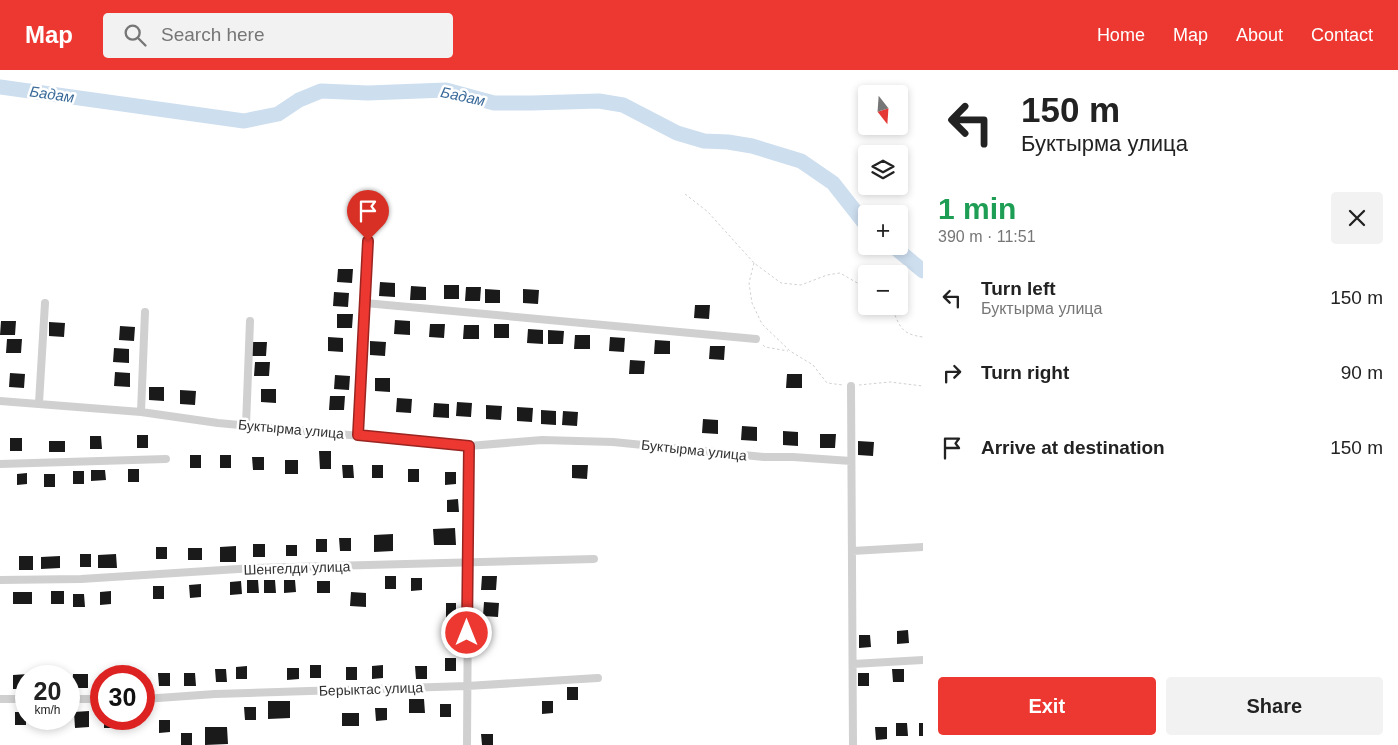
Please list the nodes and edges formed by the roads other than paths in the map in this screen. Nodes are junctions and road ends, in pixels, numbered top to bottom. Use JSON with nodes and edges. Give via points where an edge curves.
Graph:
{"nodes":[{"id":1,"x":368,"y":241,"type":"road end"},
{"id":2,"x":46,"y":303,"type":"dead end"},
{"id":3,"x":365,"y":303,"type":"junction"},
{"id":4,"x":145,"y":312,"type":"dead end"},
{"id":5,"x":250,"y":321,"type":"dead end"},
{"id":6,"x":756,"y":338,"type":"road end"},
{"id":7,"x":851,"y":386,"type":"road end"},
{"id":8,"x":0,"y":401,"type":"edge"},
{"id":9,"x":39,"y":404,"type":"junction"},
{"id":10,"x":141,"y":412,"type":"junction"},
{"id":11,"x":246,"y":426,"type":"junction"},
{"id":12,"x":358,"y":435,"type":"junction"},
{"id":13,"x":469,"y":446,"type":"junction"},
{"id":14,"x":166,"y":459,"type":"dead end"},
{"id":15,"x":851,"y":461,"type":"junction"},
{"id":16,"x":0,"y":464,"type":"edge"},
{"id":17,"x":923,"y":548,"type":"edge"},
{"id":18,"x":852,"y":551,"type":"junction"},
{"id":19,"x":594,"y":559,"type":"dead end"},
{"id":20,"x":467,"y":563,"type":"junction"},
{"id":21,"x":0,"y":580,"type":"edge"},
{"id":22,"x":923,"y":660,"type":"edge"},
{"id":23,"x":852,"y":664,"type":"junction"},
{"id":24,"x":598,"y":678,"type":"dead end"},
{"id":25,"x":466,"y":686,"type":"junction"},
{"id":26,"x":155,"y":698,"type":"edge"},
{"id":27,"x":0,"y":699,"type":"edge"},
{"id":28,"x":15,"y":699,"type":"edge"},
{"id":29,"x":467,"y":745,"type":"edge"},
{"id":30,"x":853,"y":745,"type":"edge"}],
"edges":[{"from":1,"to":3,"type":"street"},
{"from":2,"to":9,"type":"street"},
{"from":3,"to":6,"type":"street"},
{"from":3,"to":12,"type":"street"},
{"from":4,"to":10,"type":"street"},
{"from":5,"to":11,"type":"street"},
{"from":7,"to":15,"type":"street"},
{"from":8,"to":9,"type":"street","name":"Буктырма улица"},
{"from":9,"to":10,"type":"street","name":"Буктырма улица"},
{"from":10,"to":11,"type":"street","name":"Буктырма улица"},
{"from":11,"to":12,"type":"street","name":"Буктырма улица"},
{"from":12,"to":13,"type":"street","name":"Буктырма улица"},
{"from":13,"to":15,"type":"street","name":"Буктырма улица","via":[[542,440],[604,442],[764,457]]},
{"from":13,"to":20,"type":"street"},
{"from":14,"to":16,"type":"street"},
{"from":15,"to":18,"type":"street"},
{"from":17,"to":18,"type":"street"},
{"from":18,"to":23,"type":"street"},
{"from":19,"to":20,"type":"street","name":"Шенгелди улица"},
{"from":20,"to":21,"type":"street","name":"Шенгелди улица","via":[[254,568],[81,579]]},
{"from":20,"to":25,"type":"street"},
{"from":22,"to":23,"type":"street"},
{"from":23,"to":30,"type":"street"},
{"from":24,"to":25,"type":"street","name":"Берыктас улица"},
{"from":25,"to":26,"type":"street","name":"Берыктас улица"},
{"from":25,"to":29,"type":"street"},
{"from":27,"to":28,"type":"street"}]}
